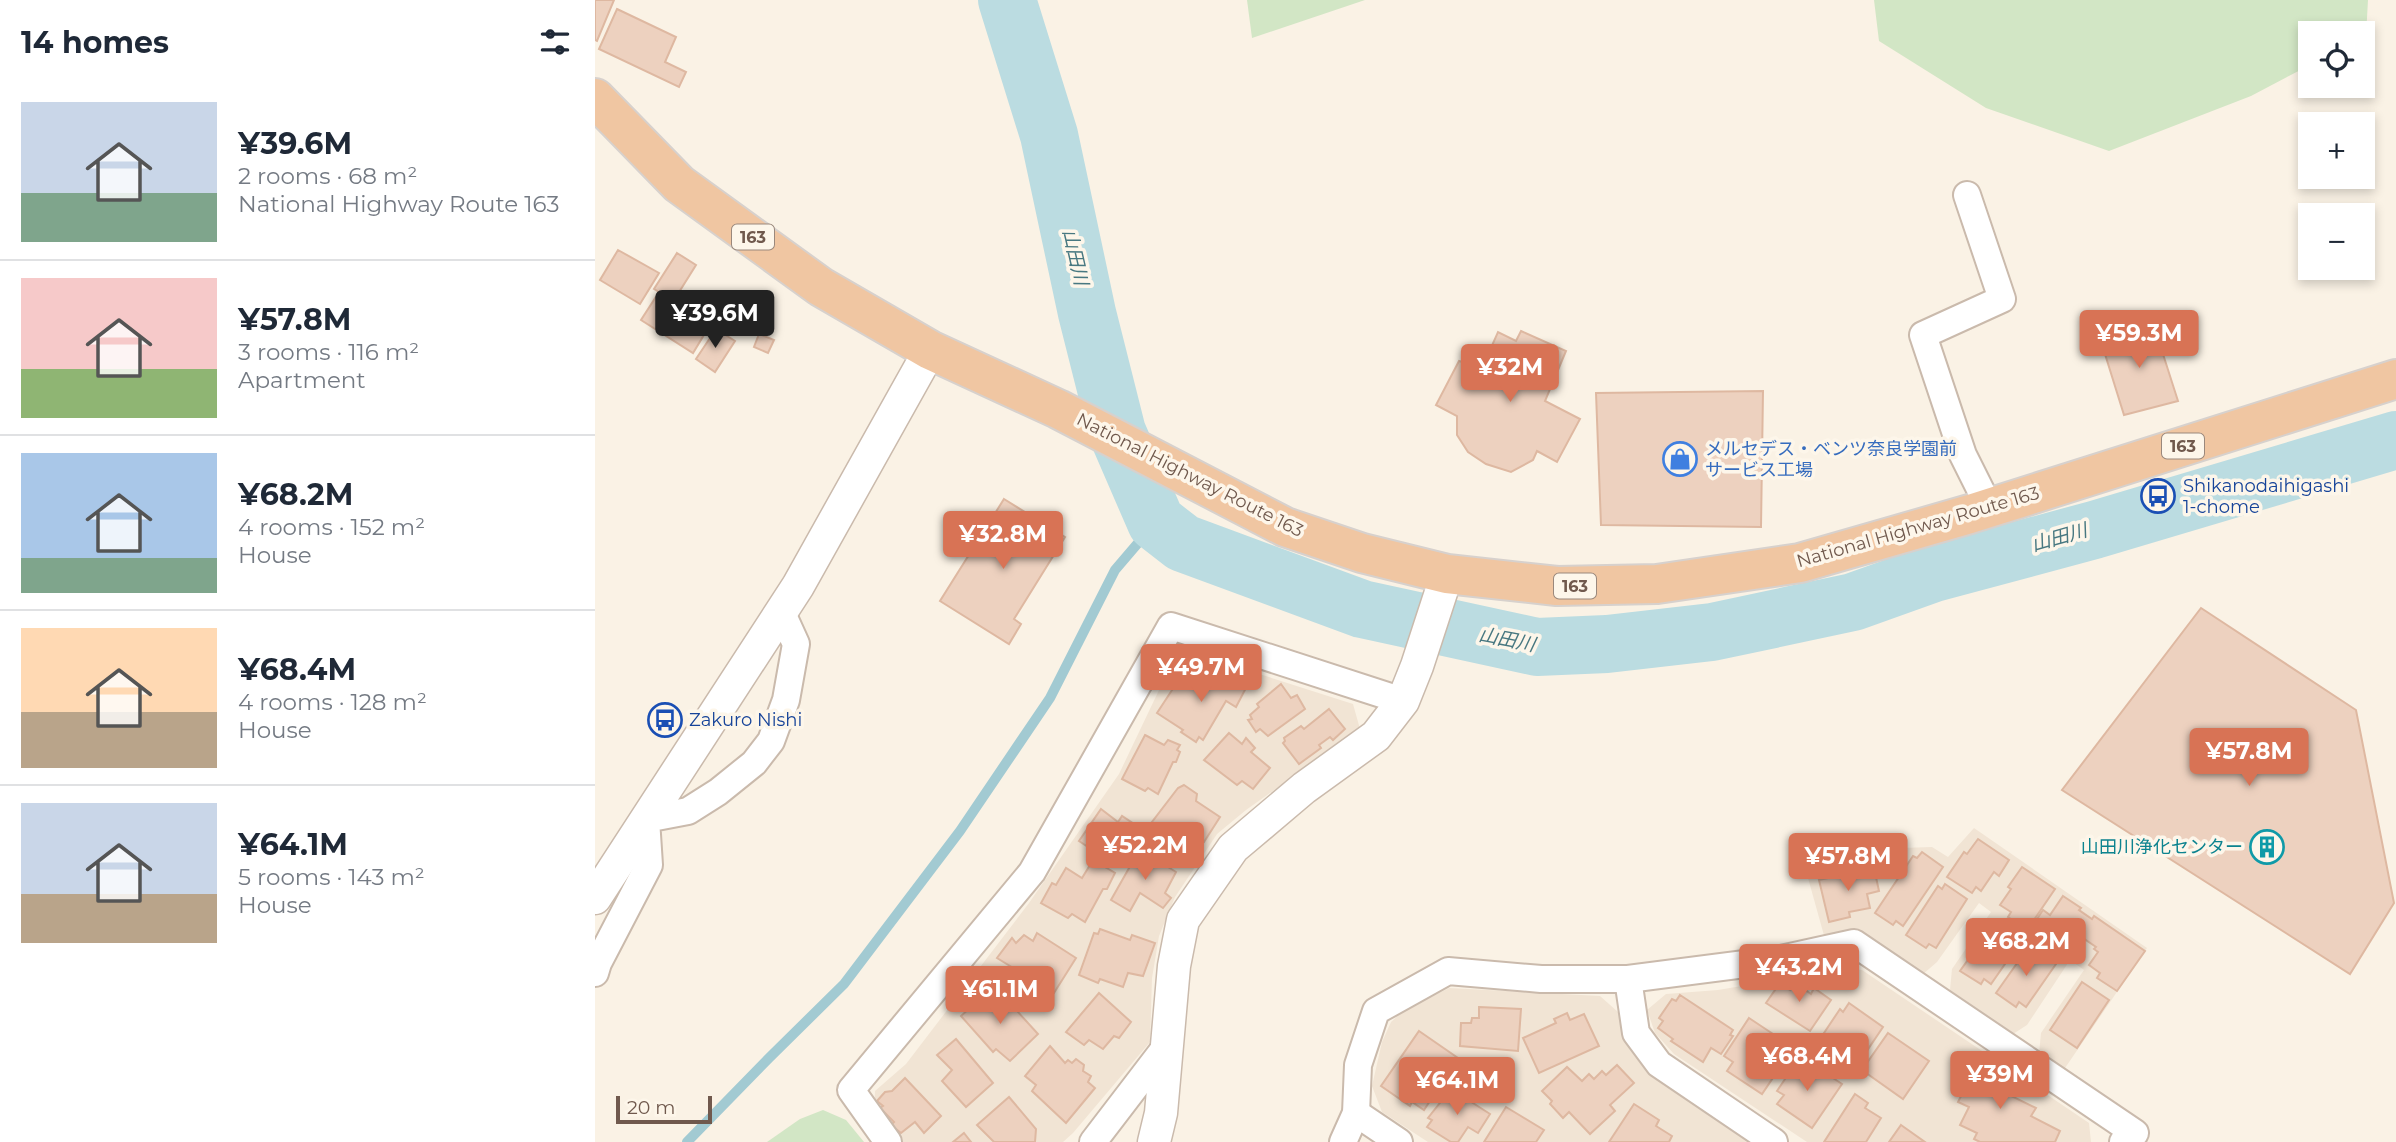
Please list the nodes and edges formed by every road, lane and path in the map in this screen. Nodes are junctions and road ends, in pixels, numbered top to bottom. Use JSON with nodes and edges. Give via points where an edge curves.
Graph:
{"nodes":[{"id":1,"x":595,"y":98,"type":"edge"},
{"id":2,"x":1967,"y":195,"type":"dead end"},
{"id":3,"x":930,"y":350,"type":"junction"},
{"id":4,"x":2396,"y":379,"type":"edge"},
{"id":5,"x":1989,"y":508,"type":"junction"},
{"id":6,"x":1447,"y":574,"type":"junction"},
{"id":7,"x":782,"y":611,"type":"junction"},
{"id":8,"x":1403,"y":701,"type":"junction"},
{"id":9,"x":646,"y":820,"type":"junction"},
{"id":10,"x":595,"y":898,"type":"edge"},
{"id":11,"x":595,"y":973,"type":"edge"},
{"id":12,"x":1628,"y":979,"type":"junction"},
{"id":13,"x":1168,"y":1044,"type":"junction"},
{"id":14,"x":1356,"y":1113,"type":"junction"},
{"id":15,"x":888,"y":1142,"type":"edge"},
{"id":16,"x":1093,"y":1142,"type":"edge"},
{"id":17,"x":1154,"y":1142,"type":"edge"},
{"id":18,"x":1343,"y":1142,"type":"edge"},
{"id":19,"x":1399,"y":1142,"type":"edge"},
{"id":20,"x":1774,"y":1142,"type":"edge"},
{"id":21,"x":2123,"y":1142,"type":"edge"}],
"edges":[{"from":1,"to":3,"type":"highway","name":"National Highway Route 163","number":"163","via":[[679,184],[821,287]]},
{"from":2,"to":5,"type":"street","via":[[2003,299],[1923,335],[1963,455]]},
{"from":3,"to":6,"type":"highway","name":"National Highway Route 163","number":"163","via":[[1058,409],[1285,527],[1362,553]]},
{"from":3,"to":7,"type":"street"},
{"from":4,"to":5,"type":"highway","name":"National Highway Route 163","number":"163"},
{"from":5,"to":6,"type":"highway","name":"National Highway Route 163","number":"163","via":[[1800,563],[1657,584],[1557,586]]},
{"from":6,"to":8,"type":"street"},
{"from":7,"to":9,"type":"street"},
{"from":7,"to":9,"type":"street","via":[[796,644],[786,700],[771,741],[754,764],[688,811]]},
{"from":8,"to":13,"type":"street","via":[[1376,736],[1233,848],[1183,920],[1174,965]]},
{"from":8,"to":15,"type":"street","via":[[1171,626],[1032,872],[851,1090]]},
{"from":9,"to":10,"type":"street"},
{"from":9,"to":11,"type":"street","via":[[649,865]]},
{"from":12,"to":14,"type":"street","via":[[1541,979],[1448,971],[1376,1011],[1358,1065]]},
{"from":12,"to":20,"type":"street","via":[[1636,1033],[1660,1065]]},
{"from":12,"to":21,"type":"street","via":[[1776,960],[1854,943],[2135,1133]]},
{"from":13,"to":16,"type":"street"},
{"from":13,"to":17,"type":"street"},
{"from":14,"to":18,"type":"street"},
{"from":14,"to":19,"type":"street"}]}
